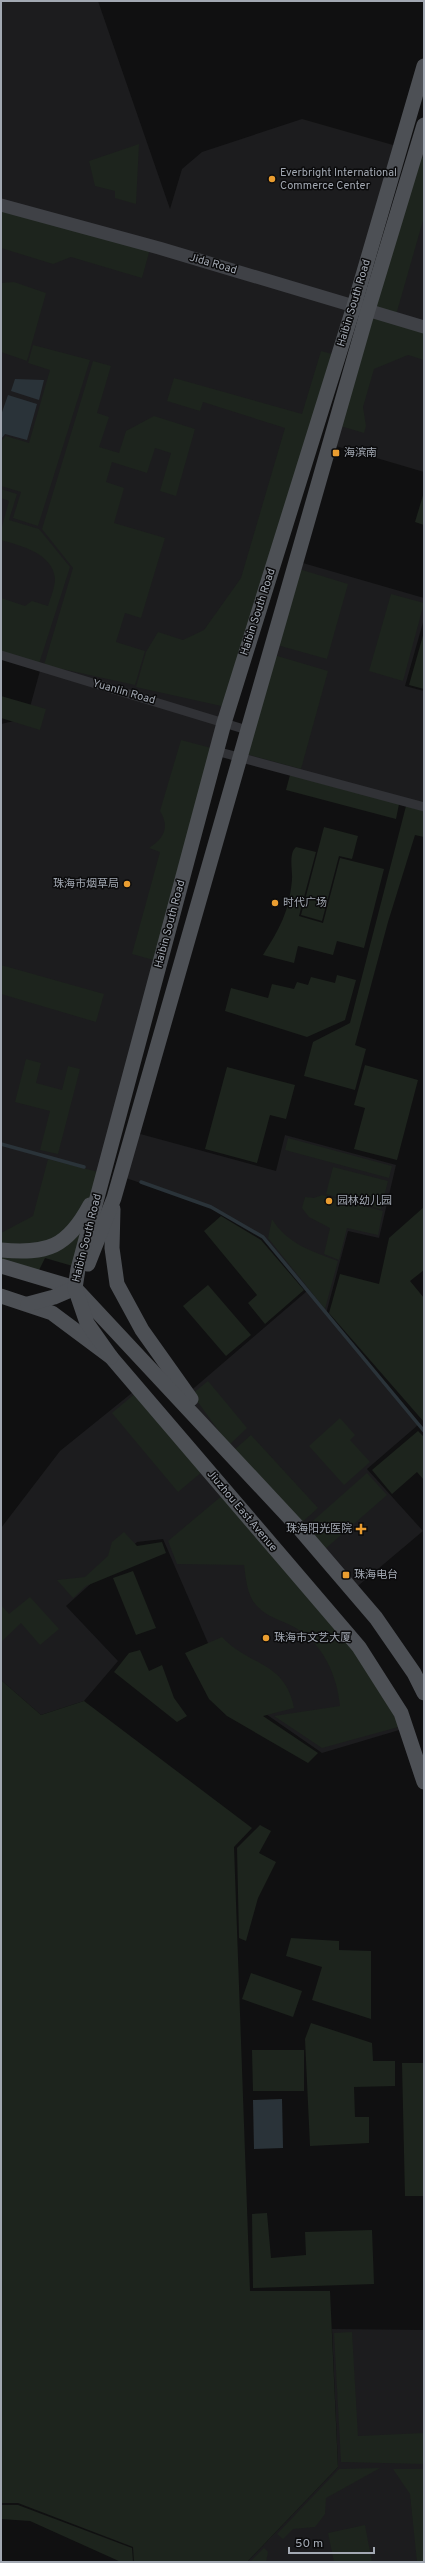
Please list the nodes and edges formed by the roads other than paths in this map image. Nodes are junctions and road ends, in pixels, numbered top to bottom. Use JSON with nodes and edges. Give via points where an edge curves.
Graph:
{"nodes":[{"id":1,"x":424,"y":66,"type":"edge"},
{"id":2,"x":424,"y":125,"type":"edge"},
{"id":3,"x":1,"y":205,"type":"edge"},
{"id":4,"x":361,"y":308,"type":"junction"},
{"id":5,"x":424,"y":327,"type":"edge"},
{"id":6,"x":1,"y":655,"type":"edge"},
{"id":7,"x":224,"y":723,"type":"junction"},
{"id":8,"x":247,"y":730,"type":"junction"},
{"id":9,"x":216,"y":751,"type":"junction"},
{"id":10,"x":239,"y":758,"type":"junction"},
{"id":11,"x":424,"y":808,"type":"edge"},
{"id":12,"x":100,"y":1185,"type":"junction"},
{"id":13,"x":114,"y":1198,"type":"junction"},
{"id":14,"x":1,"y":1250,"type":"edge"},
{"id":15,"x":1,"y":1266,"type":"edge"},
{"id":16,"x":75,"y":1288,"type":"junction"},
{"id":17,"x":1,"y":1296,"type":"edge"},
{"id":18,"x":28,"y":1304,"type":"junction"},
{"id":19,"x":111,"y":1357,"type":"junction"},
{"id":20,"x":227,"y":1451,"type":"junction"},
{"id":21,"x":424,"y":1693,"type":"edge"},
{"id":22,"x":424,"y":1782,"type":"edge"}],
"edges":[{"from":1,"to":4,"type":"main road","name":"Haibin South Road"},
{"from":2,"to":4,"type":"main road","name":"Haibin South Road"},
{"from":3,"to":4,"type":"main road","name":"Jida Road"},
{"from":4,"to":5,"type":"main road","name":"Jida Road"},
{"from":4,"to":7,"type":"main road","name":"Haibin South Road"},
{"from":4,"to":8,"type":"main road","name":"Haibin South Road"},
{"from":6,"to":7,"type":"street","name":"Yuanlin Road"},
{"from":7,"to":8,"type":"street","name":"Yuanlin Road"},
{"from":7,"to":9,"type":"main road","name":"Haibin South Road"},
{"from":8,"to":10,"type":"main road","name":"Haibin South Road"},
{"from":9,"to":10,"type":"street"},
{"from":9,"to":12,"type":"main road","name":"Haibin South Road"},
{"from":10,"to":11,"type":"street"},
{"from":10,"to":13,"type":"main road","name":"Haibin South Road"},
{"from":12,"to":14,"type":"main road","via":[[82,1220],[66,1239],[45,1250]]},
{"from":12,"to":16,"type":"main road","name":"Haibin South Road"},
{"from":13,"to":16,"type":"main road","name":"Haibin South Road","via":[[85,1272]]},
{"from":13,"to":20,"type":"main road","via":[[112,1248],[117,1284],[142,1330]]},
{"from":15,"to":16,"type":"main road"},
{"from":16,"to":18,"type":"main road","via":[[54,1298]]},
{"from":16,"to":19,"type":"main road","via":[[88,1323]]},
{"from":16,"to":20,"type":"main road"},
{"from":17,"to":18,"type":"main road","name":"Jiuzhou East Avenue"},
{"from":18,"to":19,"type":"main road","name":"Jiuzhou East Avenue","via":[[52,1313]]},
{"from":19,"to":22,"type":"main road","name":"Jiuzhou East Avenue","via":[[359,1647],[401,1713]]},
{"from":20,"to":21,"type":"main road","via":[[300,1528],[376,1618],[414,1673]]}]}
